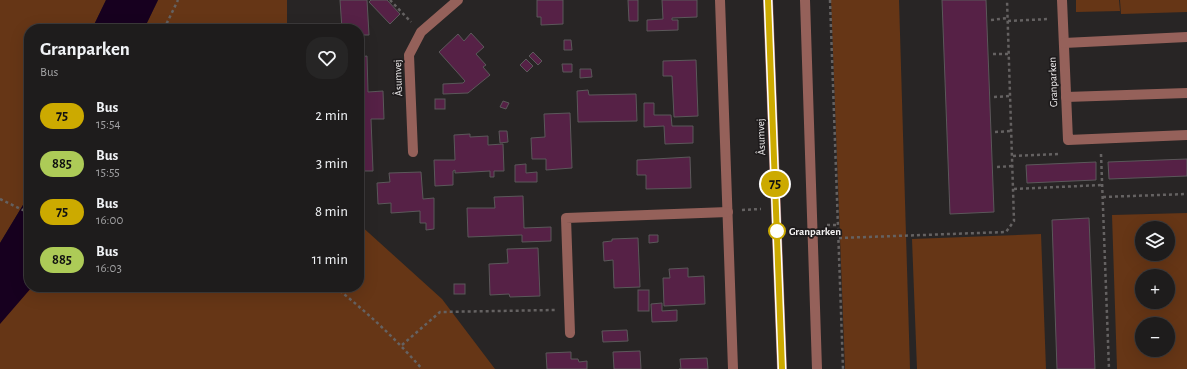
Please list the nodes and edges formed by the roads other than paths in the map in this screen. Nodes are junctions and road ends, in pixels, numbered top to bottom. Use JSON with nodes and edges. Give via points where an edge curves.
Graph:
{"nodes":[{"id":1,"x":458,"y":0,"type":"edge"},
{"id":2,"x":720,"y":0,"type":"edge"},
{"id":3,"x":768,"y":0,"type":"edge"},
{"id":4,"x":805,"y":0,"type":"edge"},
{"id":5,"x":1062,"y":0,"type":"edge"},
{"id":6,"x":1187,"y":37,"type":"edge"},
{"id":7,"x":1064,"y":43,"type":"junction"},
{"id":8,"x":1187,"y":93,"type":"edge"},
{"id":9,"x":1066,"y":97,"type":"junction"},
{"id":10,"x":1187,"y":135,"type":"edge"},
{"id":11,"x":413,"y":152,"type":"dead end"},
{"id":12,"x":728,"y":212,"type":"junction"},
{"id":13,"x":570,"y":333,"type":"dead end"},
{"id":14,"x":733,"y":369,"type":"edge"},
{"id":15,"x":782,"y":369,"type":"edge"},
{"id":16,"x":817,"y":369,"type":"edge"}],
"edges":[{"from":1,"to":11,"type":"street","name":"Åsumvej","via":[[421,32],[409,55]]},
{"from":2,"to":12,"type":"street"},
{"from":3,"to":15,"type":"street","name":"Åsumvej"},
{"from":4,"to":16,"type":"street"},
{"from":5,"to":7,"type":"street","name":"Granparken"},
{"from":6,"to":7,"type":"street"},
{"from":7,"to":9,"type":"street","name":"Granparken"},
{"from":8,"to":9,"type":"street"},
{"from":9,"to":10,"type":"street","name":"Granparken","via":[[1068,140]]},
{"from":12,"to":13,"type":"street","via":[[566,218]]},
{"from":12,"to":14,"type":"street"}]}
